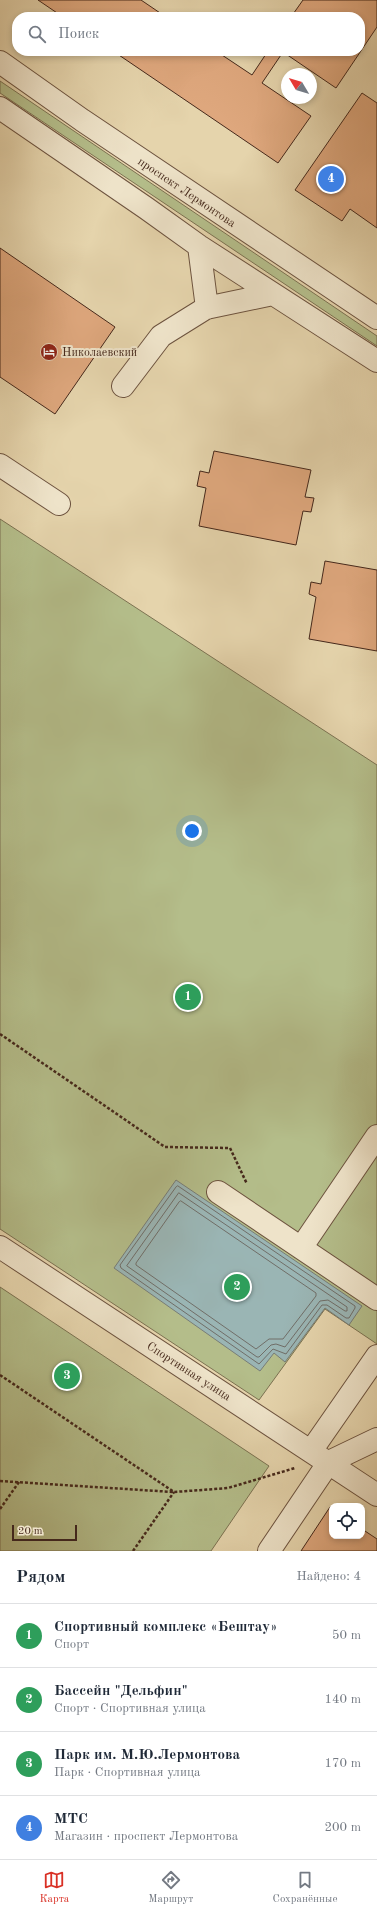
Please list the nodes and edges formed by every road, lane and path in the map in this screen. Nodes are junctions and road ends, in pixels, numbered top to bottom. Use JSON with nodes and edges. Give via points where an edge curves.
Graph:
{"nodes":[{"id":1,"x":0,"y":62,"type":"edge"},
{"id":2,"x":0,"y":108,"type":"edge"},
{"id":3,"x":200,"y":246,"type":"junction"},
{"id":4,"x":273,"y":294,"type":"junction"},
{"id":5,"x":207,"y":308,"type":"junction"},
{"id":6,"x":377,"y":318,"type":"edge"},
{"id":7,"x":377,"y":361,"type":"edge"},
{"id":8,"x":123,"y":386,"type":"dead end"},
{"id":9,"x":0,"y":465,"type":"edge"},
{"id":10,"x":59,"y":504,"type":"dead end"},
{"id":11,"x":0,"y":1034,"type":"edge"},
{"id":12,"x":377,"y":1136,"type":"edge"},
{"id":13,"x":249,"y":1189,"type":"dead end"},
{"id":14,"x":218,"y":1192,"type":"dead end"},
{"id":15,"x":0,"y":1247,"type":"edge"},
{"id":16,"x":301,"y":1248,"type":"junction"},
{"id":17,"x":377,"y":1299,"type":"edge"},
{"id":18,"x":377,"y":1356,"type":"edge"},
{"id":19,"x":0,"y":1375,"type":"edge"},
{"id":20,"x":377,"y":1438,"type":"edge"},
{"id":21,"x":305,"y":1459,"type":"junction"},
{"id":22,"x":329,"y":1462,"type":"junction"},
{"id":23,"x":0,"y":1481,"type":"edge"},
{"id":24,"x":18,"y":1482,"type":"junction"},
{"id":25,"x":174,"y":1492,"type":"junction"},
{"id":26,"x":377,"y":1495,"type":"edge"},
{"id":27,"x":0,"y":1508,"type":"edge"},
{"id":28,"x":133,"y":1551,"type":"edge"},
{"id":29,"x":269,"y":1551,"type":"edge"}],
"edges":[{"from":1,"to":6,"type":"street","name":"проспект Лермонтова"},
{"from":2,"to":3,"type":"street"},
{"from":3,"to":4,"type":"street"},
{"from":3,"to":5,"type":"street"},
{"from":4,"to":5,"type":"street"},
{"from":4,"to":7,"type":"street"},
{"from":5,"to":8,"type":"street","via":[[155,332]]},
{"from":9,"to":10,"type":"street"},
{"from":11,"to":13,"type":"path","via":[[165,1147],[230,1148]]},
{"from":12,"to":16,"type":"street"},
{"from":14,"to":16,"type":"street"},
{"from":15,"to":21,"type":"street","name":"Спортивная улица"},
{"from":16,"to":17,"type":"street"},
{"from":18,"to":21,"type":"street"},
{"from":19,"to":25,"type":"path"},
{"from":20,"to":22,"type":"street"},
{"from":21,"to":22,"type":"street","name":"Спортивная улица"},
{"from":21,"to":25,"type":"path","via":[[228,1488]]},
{"from":22,"to":26,"type":"street","name":"Спортивная улица"},
{"from":22,"to":29,"type":"street"},
{"from":23,"to":24,"type":"path"},
{"from":24,"to":25,"type":"path"},
{"from":24,"to":27,"type":"path"},
{"from":25,"to":28,"type":"path"}]}
